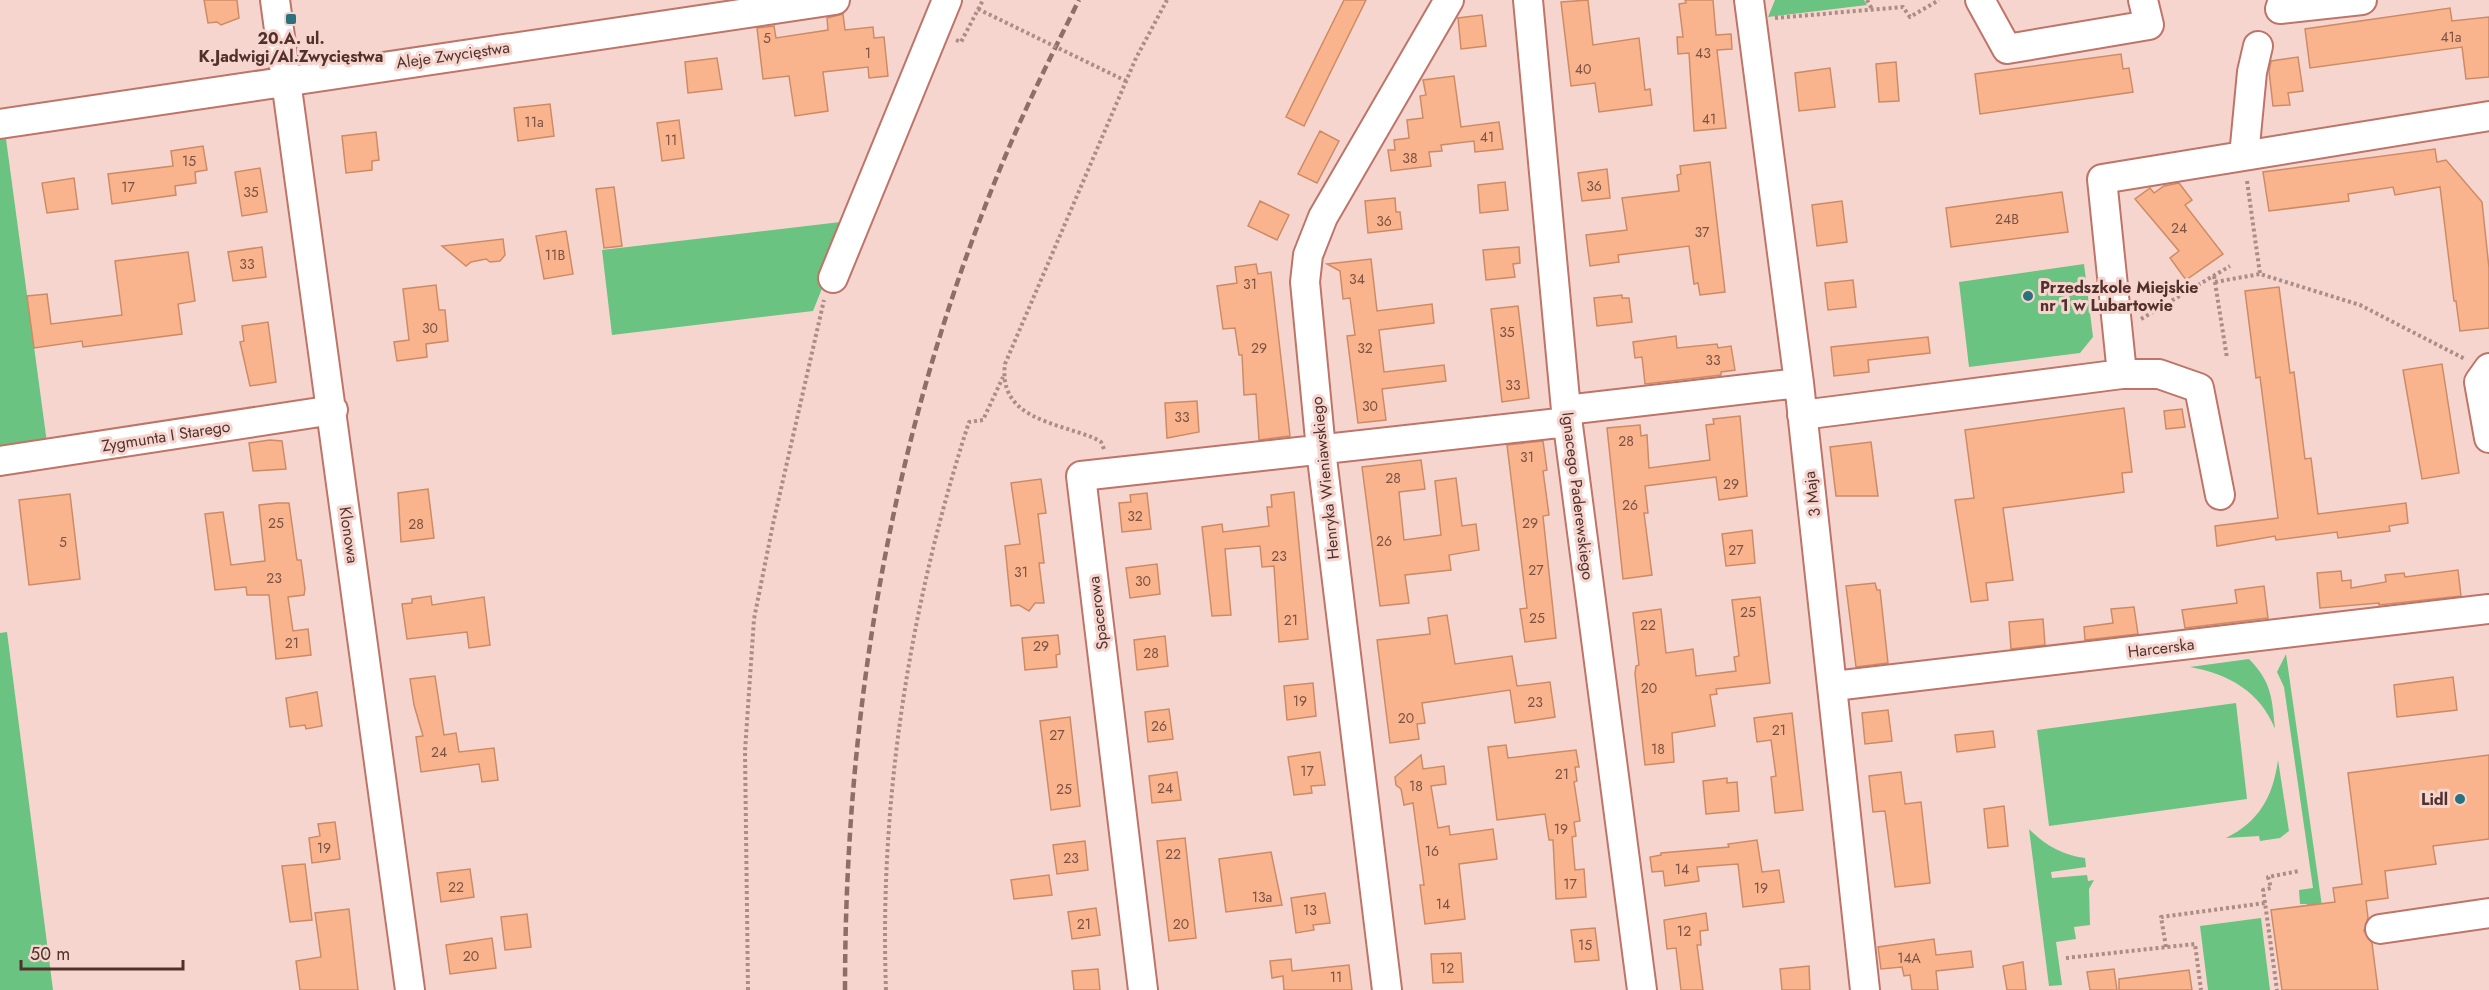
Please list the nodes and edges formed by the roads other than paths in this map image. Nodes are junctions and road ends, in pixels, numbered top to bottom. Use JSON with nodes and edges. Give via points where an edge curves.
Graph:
{"nodes":[{"id":1,"x":275,"y":0,"type":"edge"},
{"id":2,"x":835,"y":0,"type":"edge"},
{"id":3,"x":947,"y":0,"type":"edge"},
{"id":4,"x":1449,"y":0,"type":"edge"},
{"id":5,"x":1528,"y":0,"type":"edge"},
{"id":6,"x":1980,"y":0,"type":"edge"},
{"id":7,"x":2144,"y":0,"type":"edge"},
{"id":8,"x":2283,"y":0,"type":"edge"},
{"id":9,"x":2362,"y":0,"type":"edge"},
{"id":10,"x":1757,"y":10,"type":"edge"},
{"id":11,"x":2258,"y":46,"type":"dead end"},
{"id":12,"x":287,"y":80,"type":"junction"},
{"id":13,"x":2489,"y":116,"type":"edge"},
{"id":14,"x":0,"y":124,"type":"edge"},
{"id":15,"x":2244,"y":156,"type":"junction"},
{"id":16,"x":833,"y":278,"type":"road end"},
{"id":17,"x":2487,"y":371,"type":"edge"},
{"id":18,"x":2121,"y":374,"type":"junction"},
{"id":19,"x":1799,"y":384,"type":"junction"},
{"id":20,"x":333,"y":411,"type":"junction"},
{"id":21,"x":1802,"y":415,"type":"junction"},
{"id":22,"x":1567,"y":416,"type":"junction"},
{"id":23,"x":2489,"y":438,"type":"edge"},
{"id":24,"x":1321,"y":450,"type":"junction"},
{"id":25,"x":0,"y":461,"type":"edge"},
{"id":26,"x":2220,"y":495,"type":"dead end"},
{"id":27,"x":2489,"y":609,"type":"edge"},
{"id":28,"x":1834,"y":686,"type":"junction"},
{"id":29,"x":2489,"y":913,"type":"edge"},
{"id":30,"x":2380,"y":929,"type":"dead end"},
{"id":31,"x":410,"y":990,"type":"edge"},
{"id":32,"x":1143,"y":990,"type":"edge"},
{"id":33,"x":1387,"y":990,"type":"edge"},
{"id":34,"x":1642,"y":990,"type":"edge"},
{"id":35,"x":1865,"y":990,"type":"edge"}],
"edges":[{"from":1,"to":12,"type":"street","name":"Klonowa"},
{"from":2,"to":12,"type":"street","name":"Aleje Zwycięstwa"},
{"from":3,"to":16,"type":"street"},
{"from":4,"to":24,"type":"street","name":"Henryka Wieniawskiego","via":[[1323,217],[1308,255],[1305,282]]},
{"from":5,"to":22,"type":"street","name":"Ignacego Paderewskiego"},
{"from":6,"to":7,"type":"street","via":[[2007,49],[2149,25]]},
{"from":8,"to":9,"type":"street","via":[[2280,9]]},
{"from":10,"to":19,"type":"street","name":"3 Maja"},
{"from":11,"to":15,"type":"street"},
{"from":12,"to":14,"type":"street","name":"Aleje Zwycięstwa"},
{"from":12,"to":20,"type":"street","name":"Klonowa"},
{"from":13,"to":15,"type":"street"},
{"from":15,"to":18,"type":"street","via":[[2102,180]]},
{"from":17,"to":23,"type":"street","via":[[2479,382]]},
{"from":18,"to":21,"type":"street"},
{"from":18,"to":26,"type":"street","via":[[2159,374],[2199,388]]},
{"from":19,"to":21,"type":"street","name":"3 Maja"},
{"from":19,"to":22,"type":"street","name":"Spacerowa"},
{"from":20,"to":25,"type":"street","name":"Zygmunta I Starego"},
{"from":20,"to":31,"type":"street","name":"Klonowa"},
{"from":21,"to":28,"type":"street","name":"3 Maja"},
{"from":22,"to":24,"type":"street","name":"Spacerowa"},
{"from":22,"to":34,"type":"street","name":"Ignacego Paderewskiego"},
{"from":24,"to":32,"type":"street","name":"Spacerowa","via":[[1081,476]]},
{"from":24,"to":33,"type":"street","name":"Henryka Wieniawskiego"},
{"from":27,"to":28,"type":"street","name":"Harcerska"},
{"from":28,"to":35,"type":"street","name":"3 Maja"},
{"from":29,"to":30,"type":"street"}]}
